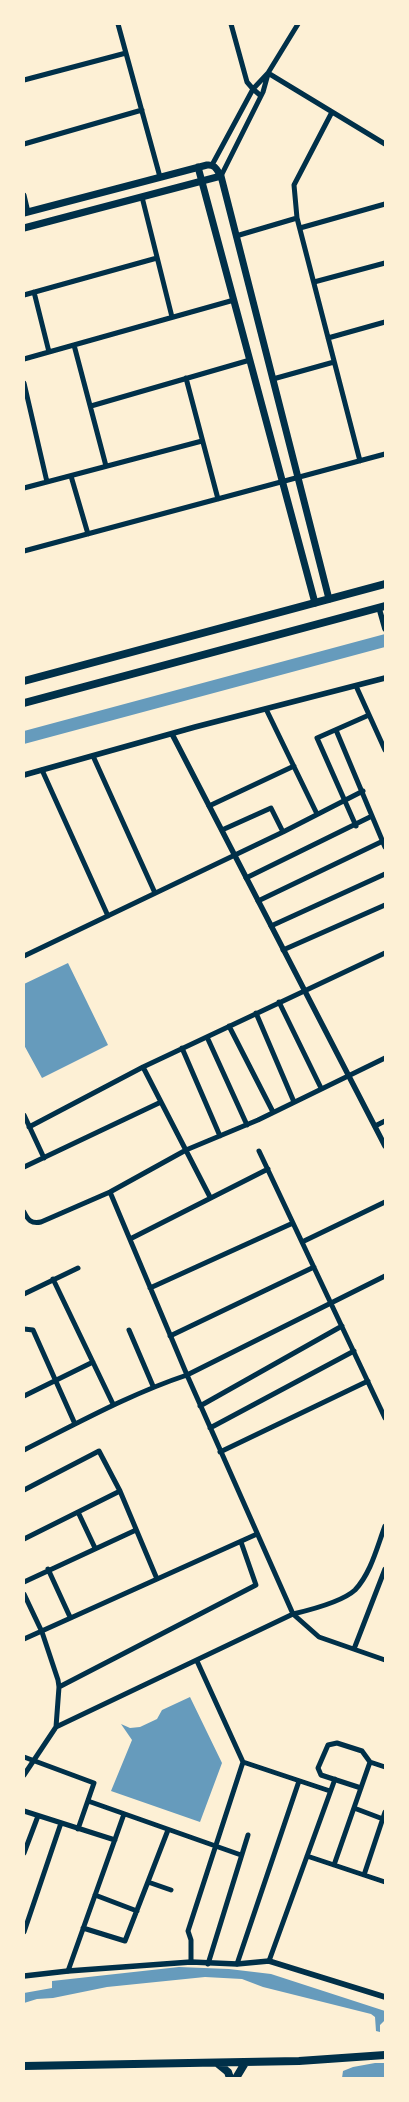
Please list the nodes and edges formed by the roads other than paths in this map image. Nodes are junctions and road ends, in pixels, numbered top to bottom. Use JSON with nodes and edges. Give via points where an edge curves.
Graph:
{"nodes":[{"id":1,"x":124,"y":24,"type":"edge"},
{"id":2,"x":231,"y":24,"type":"edge"},
{"id":3,"x":298,"y":24,"type":"edge"},
{"id":4,"x":118,"y":25,"type":"edge"},
{"id":5,"x":126,"y":53,"type":"junction"},
{"id":6,"x":268,"y":73,"type":"junction"},
{"id":7,"x":24,"y":80,"type":"edge"},
{"id":8,"x":253,"y":90,"type":"junction"},
{"id":9,"x":261,"y":96,"type":"junction"},
{"id":10,"x":142,"y":110,"type":"junction"},
{"id":11,"x":332,"y":112,"type":"junction"},
{"id":12,"x":24,"y":144,"type":"edge"},
{"id":13,"x":385,"y":144,"type":"edge"},
{"id":14,"x":212,"y":165,"type":"junction"},
{"id":15,"x":198,"y":167,"type":"junction"},
{"id":16,"x":221,"y":176,"type":"junction"},
{"id":17,"x":160,"y":177,"type":"junction"},
{"id":18,"x":202,"y":181,"type":"junction"},
{"id":19,"x":24,"y":195,"type":"edge"},
{"id":20,"x":142,"y":197,"type":"junction"},
{"id":21,"x":385,"y":204,"type":"edge"},
{"id":22,"x":26,"y":213,"type":"edge"},
{"id":23,"x":297,"y":218,"type":"junction"},
{"id":24,"x":24,"y":228,"type":"edge"},
{"id":25,"x":300,"y":228,"type":"junction"},
{"id":26,"x":236,"y":236,"type":"junction"},
{"id":27,"x":157,"y":258,"type":"junction"},
{"id":28,"x":385,"y":263,"type":"edge"},
{"id":29,"x":314,"y":282,"type":"junction"},
{"id":30,"x":34,"y":292,"type":"junction"},
{"id":31,"x":24,"y":295,"type":"edge"},
{"id":32,"x":234,"y":300,"type":"junction"},
{"id":33,"x":172,"y":317,"type":"junction"},
{"id":34,"x":385,"y":322,"type":"edge"},
{"id":35,"x":328,"y":338,"type":"junction"},
{"id":36,"x":74,"y":345,"type":"junction"},
{"id":37,"x":49,"y":352,"type":"junction"},
{"id":38,"x":24,"y":359,"type":"edge"},
{"id":39,"x":250,"y":360,"type":"junction"},
{"id":40,"x":334,"y":362,"type":"junction"},
{"id":41,"x":186,"y":378,"type":"junction"},
{"id":42,"x":273,"y":379,"type":"junction"},
{"id":43,"x":24,"y":383,"type":"edge"},
{"id":44,"x":91,"y":406,"type":"junction"},
{"id":45,"x":202,"y":441,"type":"junction"},
{"id":46,"x":385,"y":454,"type":"edge"},
{"id":47,"x":360,"y":461,"type":"junction"},
{"id":48,"x":106,"y":466,"type":"junction"},
{"id":49,"x":71,"y":476,"type":"junction"},
{"id":50,"x":298,"y":478,"type":"junction"},
{"id":51,"x":47,"y":482,"type":"junction"},
{"id":52,"x":283,"y":482,"type":"junction"},
{"id":53,"x":24,"y":488,"type":"edge"},
{"id":54,"x":218,"y":499,"type":"junction"},
{"id":55,"x":88,"y":534,"type":"junction"},
{"id":56,"x":24,"y":551,"type":"edge"},
{"id":57,"x":385,"y":584,"type":"edge"},
{"id":58,"x":329,"y":599,"type":"junction"},
{"id":59,"x":315,"y":603,"type":"junction"},
{"id":60,"x":382,"y":607,"type":"edge"},
{"id":61,"x":385,"y":629,"type":"edge"},
{"id":62,"x":385,"y":678,"type":"edge"},
{"id":63,"x":24,"y":681,"type":"edge"},
{"id":64,"x":356,"y":686,"type":"junction"},
{"id":65,"x":24,"y":704,"type":"edge"},
{"id":66,"x":266,"y":709,"type":"junction"},
{"id":67,"x":369,"y":715,"type":"junction"},
{"id":68,"x":336,"y":730,"type":"junction"},
{"id":69,"x":172,"y":734,"type":"junction"},
{"id":70,"x":385,"y":750,"type":"edge"},
{"id":71,"x":93,"y":756,"type":"junction"},
{"id":72,"x":294,"y":766,"type":"junction"},
{"id":73,"x":42,"y":770,"type":"junction"},
{"id":74,"x":24,"y":775,"type":"edge"},
{"id":75,"x":363,"y":791,"type":"junction"},
{"id":76,"x":345,"y":800,"type":"junction"},
{"id":77,"x":209,"y":806,"type":"junction"},
{"id":78,"x":317,"y":814,"type":"junction"},
{"id":79,"x":372,"y":816,"type":"junction"},
{"id":80,"x":356,"y":826,"type":"junction"},
{"id":81,"x":222,"y":830,"type":"junction"},
{"id":82,"x":282,"y":832,"type":"junction"},
{"id":83,"x":384,"y":844,"type":"edge"},
{"id":84,"x":234,"y":855,"type":"junction"},
{"id":85,"x":385,"y":874,"type":"edge"},
{"id":86,"x":246,"y":878,"type":"junction"},
{"id":87,"x":155,"y":893,"type":"junction"},
{"id":88,"x":258,"y":901,"type":"junction"},
{"id":89,"x":385,"y":905,"type":"edge"},
{"id":90,"x":108,"y":916,"type":"junction"},
{"id":91,"x":271,"y":926,"type":"junction"},
{"id":92,"x":283,"y":950,"type":"junction"},
{"id":93,"x":385,"y":953,"type":"edge"},
{"id":94,"x":24,"y":956,"type":"edge"},
{"id":95,"x":304,"y":990,"type":"junction"},
{"id":96,"x":279,"y":1002,"type":"junction"},
{"id":97,"x":256,"y":1013,"type":"junction"},
{"id":98,"x":229,"y":1026,"type":"junction"},
{"id":99,"x":207,"y":1037,"type":"junction"},
{"id":100,"x":182,"y":1048,"type":"junction"},
{"id":101,"x":385,"y":1058,"type":"edge"},
{"id":102,"x":144,"y":1067,"type":"junction"},
{"id":103,"x":348,"y":1076,"type":"junction"},
{"id":104,"x":321,"y":1088,"type":"junction"},
{"id":105,"x":162,"y":1102,"type":"junction"},
{"id":106,"x":294,"y":1102,"type":"junction"},
{"id":107,"x":273,"y":1112,"type":"junction"},
{"id":108,"x":24,"y":1115,"type":"edge"},
{"id":109,"x":385,"y":1121,"type":"edge"},
{"id":110,"x":247,"y":1125,"type":"junction"},
{"id":111,"x":375,"y":1126,"type":"junction"},
{"id":112,"x":29,"y":1127,"type":"junction"},
{"id":113,"x":220,"y":1136,"type":"junction"},
{"id":114,"x":385,"y":1146,"type":"edge"},
{"id":115,"x":186,"y":1150,"type":"junction"},
{"id":116,"x":259,"y":1151,"type":"dead end"},
{"id":117,"x":44,"y":1158,"type":"junction"},
{"id":118,"x":24,"y":1167,"type":"edge"},
{"id":119,"x":268,"y":1169,"type":"junction"},
{"id":120,"x":110,"y":1192,"type":"junction"},
{"id":121,"x":210,"y":1197,"type":"junction"},
{"id":122,"x":385,"y":1202,"type":"edge"},
{"id":123,"x":24,"y":1212,"type":"edge"},
{"id":124,"x":293,"y":1223,"type":"junction"},
{"id":125,"x":130,"y":1239,"type":"junction"},
{"id":126,"x":302,"y":1242,"type":"junction"},
{"id":127,"x":314,"y":1267,"type":"junction"},
{"id":128,"x":78,"y":1268,"type":"dead end"},
{"id":129,"x":385,"y":1276,"type":"edge"},
{"id":130,"x":52,"y":1279,"type":"junction"},
{"id":131,"x":150,"y":1288,"type":"junction"},
{"id":132,"x":24,"y":1294,"type":"edge"},
{"id":133,"x":331,"y":1302,"type":"junction"},
{"id":134,"x":342,"y":1326,"type":"junction"},
{"id":135,"x":24,"y":1330,"type":"edge"},
{"id":136,"x":129,"y":1330,"type":"dead end"},
{"id":137,"x":170,"y":1336,"type":"junction"},
{"id":138,"x":354,"y":1351,"type":"junction"},
{"id":139,"x":93,"y":1362,"type":"junction"},
{"id":140,"x":187,"y":1375,"type":"junction"},
{"id":141,"x":54,"y":1380,"type":"junction"},
{"id":142,"x":368,"y":1381,"type":"junction"},
{"id":143,"x":153,"y":1386,"type":"junction"},
{"id":144,"x":24,"y":1396,"type":"edge"},
{"id":145,"x":113,"y":1404,"type":"junction"},
{"id":146,"x":200,"y":1406,"type":"junction"},
{"id":147,"x":385,"y":1418,"type":"edge"},
{"id":148,"x":75,"y":1424,"type":"junction"},
{"id":149,"x":210,"y":1428,"type":"junction"},
{"id":150,"x":24,"y":1450,"type":"edge"},
{"id":151,"x":220,"y":1452,"type":"junction"},
{"id":152,"x":24,"y":1490,"type":"edge"},
{"id":153,"x":120,"y":1491,"type":"junction"},
{"id":154,"x":78,"y":1512,"type":"junction"},
{"id":155,"x":385,"y":1526,"type":"edge"},
{"id":156,"x":136,"y":1530,"type":"junction"},
{"id":157,"x":257,"y":1534,"type":"junction"},
{"id":158,"x":24,"y":1539,"type":"edge"},
{"id":159,"x":240,"y":1542,"type":"junction"},
{"id":160,"x":95,"y":1548,"type":"junction"},
{"id":161,"x":385,"y":1569,"type":"edge"},
{"id":162,"x":48,"y":1570,"type":"junction"},
{"id":163,"x":157,"y":1579,"type":"junction"},
{"id":164,"x":24,"y":1582,"type":"edge"},
{"id":165,"x":24,"y":1594,"type":"edge"},
{"id":166,"x":293,"y":1614,"type":"junction"},
{"id":167,"x":70,"y":1617,"type":"junction"},
{"id":168,"x":42,"y":1632,"type":"junction"},
{"id":169,"x":24,"y":1639,"type":"edge"},
{"id":170,"x":354,"y":1649,"type":"junction"},
{"id":171,"x":385,"y":1660,"type":"edge"},
{"id":172,"x":197,"y":1661,"type":"junction"},
{"id":173,"x":59,"y":1686,"type":"junction"},
{"id":174,"x":56,"y":1727,"type":"junction"},
{"id":175,"x":24,"y":1757,"type":"edge"},
{"id":176,"x":34,"y":1760,"type":"junction"},
{"id":177,"x":243,"y":1762,"type":"junction"},
{"id":178,"x":370,"y":1762,"type":"junction"},
{"id":179,"x":385,"y":1767,"type":"edge"},
{"id":180,"x":24,"y":1775,"type":"edge"},
{"id":181,"x":335,"y":1779,"type":"junction"},
{"id":182,"x":299,"y":1781,"type":"junction"},
{"id":183,"x":361,"y":1788,"type":"junction"},
{"id":184,"x":330,"y":1791,"type":"junction"},
{"id":185,"x":88,"y":1801,"type":"junction"},
{"id":186,"x":354,"y":1808,"type":"junction"},
{"id":187,"x":24,"y":1811,"type":"edge"},
{"id":188,"x":385,"y":1812,"type":"edge"},
{"id":189,"x":124,"y":1814,"type":"junction"},
{"id":190,"x":38,"y":1816,"type":"junction"},
{"id":191,"x":383,"y":1819,"type":"junction"},
{"id":192,"x":61,"y":1823,"type":"junction"},
{"id":193,"x":78,"y":1829,"type":"junction"},
{"id":194,"x":168,"y":1830,"type":"junction"},
{"id":195,"x":248,"y":1835,"type":"dead end"},
{"id":196,"x":115,"y":1840,"type":"junction"},
{"id":197,"x":215,"y":1846,"type":"junction"},
{"id":198,"x":24,"y":1853,"type":"edge"},
{"id":199,"x":241,"y":1855,"type":"junction"},
{"id":200,"x":307,"y":1856,"type":"junction"},
{"id":201,"x":334,"y":1865,"type":"junction"},
{"id":202,"x":364,"y":1875,"type":"junction"},
{"id":203,"x":148,"y":1882,"type":"junction"},
{"id":204,"x":385,"y":1882,"type":"edge"},
{"id":205,"x":171,"y":1890,"type":"dead end"},
{"id":206,"x":95,"y":1895,"type":"junction"},
{"id":207,"x":137,"y":1911,"type":"junction"},
{"id":208,"x":84,"y":1928,"type":"junction"},
{"id":209,"x":24,"y":1932,"type":"edge"},
{"id":210,"x":269,"y":1960,"type":"junction"},
{"id":211,"x":191,"y":1962,"type":"junction"},
{"id":212,"x":208,"y":1964,"type":"junction"},
{"id":213,"x":237,"y":1964,"type":"junction"},
{"id":214,"x":68,"y":1971,"type":"junction"},
{"id":215,"x":24,"y":1976,"type":"edge"},
{"id":216,"x":385,"y":1997,"type":"edge"},
{"id":217,"x":385,"y":2055,"type":"edge"},
{"id":218,"x":217,"y":2063,"type":"junction"},
{"id":219,"x":245,"y":2063,"type":"junction"},
{"id":220,"x":24,"y":2066,"type":"edge"},
{"id":221,"x":230,"y":2078,"type":"edge"},
{"id":222,"x":236,"y":2078,"type":"edge"}],
"edges":[{"from":1,"to":4,"type":"street"},
{"from":2,"to":8,"type":"street"},
{"from":3,"to":6,"type":"street"},
{"from":4,"to":5,"type":"street"},
{"from":5,"to":7,"type":"street"},
{"from":5,"to":10,"type":"street"},
{"from":6,"to":8,"type":"street"},
{"from":6,"to":9,"type":"street"},
{"from":6,"to":11,"type":"street"},
{"from":8,"to":9,"type":"street"},
{"from":8,"to":14,"type":"street"},
{"from":9,"to":16,"type":"street"},
{"from":10,"to":12,"type":"street"},
{"from":10,"to":17,"type":"street"},
{"from":11,"to":13,"type":"street"},
{"from":11,"to":23,"type":"street","via":[[294,185]]},
{"from":14,"to":15,"type":"main road"},
{"from":14,"to":16,"type":"main road"},
{"from":15,"to":17,"type":"main road"},
{"from":15,"to":18,"type":"main road"},
{"from":16,"to":18,"type":"main road"},
{"from":16,"to":26,"type":"main road"},
{"from":17,"to":22,"type":"main road"},
{"from":18,"to":20,"type":"main road"},
{"from":18,"to":32,"type":"main road"},
{"from":19,"to":22,"type":"street"},
{"from":20,"to":24,"type":"main road"},
{"from":20,"to":27,"type":"street"},
{"from":21,"to":25,"type":"street"},
{"from":23,"to":25,"type":"street"},
{"from":23,"to":26,"type":"street"},
{"from":25,"to":29,"type":"street"},
{"from":26,"to":42,"type":"main road"},
{"from":27,"to":30,"type":"street"},
{"from":27,"to":33,"type":"street"},
{"from":28,"to":29,"type":"street"},
{"from":29,"to":35,"type":"street"},
{"from":30,"to":31,"type":"street"},
{"from":30,"to":37,"type":"street"},
{"from":32,"to":33,"type":"street"},
{"from":32,"to":39,"type":"main road"},
{"from":33,"to":36,"type":"street"},
{"from":34,"to":35,"type":"street"},
{"from":35,"to":40,"type":"street"},
{"from":36,"to":37,"type":"street"},
{"from":36,"to":44,"type":"street"},
{"from":37,"to":38,"type":"street"},
{"from":39,"to":41,"type":"street"},
{"from":39,"to":52,"type":"main road"},
{"from":40,"to":42,"type":"street"},
{"from":40,"to":47,"type":"street"},
{"from":41,"to":44,"type":"street"},
{"from":41,"to":45,"type":"street"},
{"from":42,"to":50,"type":"main road"},
{"from":43,"to":51,"type":"street"},
{"from":44,"to":48,"type":"street"},
{"from":45,"to":48,"type":"street"},
{"from":45,"to":54,"type":"street"},
{"from":46,"to":47,"type":"street"},
{"from":47,"to":50,"type":"street"},
{"from":48,"to":49,"type":"street"},
{"from":49,"to":51,"type":"street"},
{"from":49,"to":55,"type":"street"},
{"from":50,"to":52,"type":"street"},
{"from":50,"to":58,"type":"main road"},
{"from":51,"to":53,"type":"street"},
{"from":52,"to":54,"type":"street"},
{"from":52,"to":59,"type":"main road"},
{"from":54,"to":55,"type":"street"},
{"from":55,"to":56,"type":"street"},
{"from":57,"to":58,"type":"main road"},
{"from":58,"to":59,"type":"main road"},
{"from":59,"to":63,"type":"main road"},
{"from":60,"to":61,"type":"street"},
{"from":60,"to":65,"type":"main road"},
{"from":62,"to":64,"type":"street"},
{"from":64,"to":66,"type":"street"},
{"from":64,"to":67,"type":"street"},
{"from":66,"to":69,"type":"street"},
{"from":66,"to":72,"type":"street"},
{"from":67,"to":68,"type":"street"},
{"from":67,"to":70,"type":"street"},
{"from":68,"to":75,"type":"street"},
{"from":68,"to":76,"type":"street","via":[[317,738]]},
{"from":69,"to":71,"type":"street"},
{"from":69,"to":77,"type":"street"},
{"from":71,"to":73,"type":"street"},
{"from":71,"to":87,"type":"street"},
{"from":72,"to":77,"type":"street"},
{"from":72,"to":78,"type":"street"},
{"from":73,"to":74,"type":"street"},
{"from":73,"to":90,"type":"street"},
{"from":75,"to":76,"type":"street"},
{"from":75,"to":79,"type":"street"},
{"from":76,"to":78,"type":"street"},
{"from":76,"to":80,"type":"street"},
{"from":77,"to":81,"type":"street"},
{"from":78,"to":82,"type":"street"},
{"from":79,"to":80,"type":"street"},
{"from":79,"to":83,"type":"street"},
{"from":80,"to":86,"type":"street"},
{"from":81,"to":82,"type":"street","via":[[271,808]]},
{"from":81,"to":84,"type":"street"},
{"from":82,"to":84,"type":"street"},
{"from":83,"to":88,"type":"street"},
{"from":84,"to":86,"type":"street"},
{"from":84,"to":87,"type":"street"},
{"from":85,"to":91,"type":"street"},
{"from":86,"to":88,"type":"street"},
{"from":87,"to":90,"type":"street"},
{"from":88,"to":91,"type":"street"},
{"from":89,"to":92,"type":"street"},
{"from":90,"to":94,"type":"street"},
{"from":91,"to":92,"type":"street"},
{"from":92,"to":95,"type":"street"},
{"from":93,"to":95,"type":"street"},
{"from":95,"to":96,"type":"street"},
{"from":95,"to":103,"type":"street"},
{"from":96,"to":97,"type":"street"},
{"from":96,"to":104,"type":"street"},
{"from":97,"to":98,"type":"street"},
{"from":97,"to":106,"type":"street"},
{"from":98,"to":99,"type":"street"},
{"from":98,"to":107,"type":"street"},
{"from":99,"to":100,"type":"street"},
{"from":99,"to":110,"type":"street"},
{"from":100,"to":102,"type":"street"},
{"from":100,"to":113,"type":"street"},
{"from":101,"to":103,"type":"street"},
{"from":102,"to":105,"type":"street"},
{"from":102,"to":112,"type":"street"},
{"from":103,"to":104,"type":"street"},
{"from":103,"to":111,"type":"street"},
{"from":104,"to":106,"type":"street"},
{"from":105,"to":115,"type":"street"},
{"from":105,"to":117,"type":"street"},
{"from":106,"to":107,"type":"street"},
{"from":107,"to":110,"type":"street"},
{"from":108,"to":112,"type":"street"},
{"from":109,"to":111,"type":"street"},
{"from":110,"to":113,"type":"street"},
{"from":111,"to":114,"type":"street"},
{"from":112,"to":117,"type":"street"},
{"from":113,"to":115,"type":"street"},
{"from":115,"to":120,"type":"street"},
{"from":115,"to":121,"type":"street"},
{"from":116,"to":119,"type":"street"},
{"from":117,"to":118,"type":"street"},
{"from":119,"to":121,"type":"street"},
{"from":119,"to":124,"type":"street"},
{"from":120,"to":123,"type":"street","via":[[41,1222],[27,1220]]},
{"from":120,"to":125,"type":"street"},
{"from":121,"to":125,"type":"street"},
{"from":122,"to":126,"type":"street"},
{"from":124,"to":126,"type":"street"},
{"from":124,"to":131,"type":"street"},
{"from":125,"to":131,"type":"street"},
{"from":126,"to":127,"type":"street"},
{"from":127,"to":133,"type":"street"},
{"from":127,"to":137,"type":"street"},
{"from":128,"to":130,"type":"street"},
{"from":129,"to":133,"type":"street"},
{"from":130,"to":132,"type":"street"},
{"from":130,"to":139,"type":"street"},
{"from":131,"to":137,"type":"street"},
{"from":133,"to":134,"type":"street"},
{"from":133,"to":140,"type":"street"},
{"from":134,"to":138,"type":"street"},
{"from":134,"to":146,"type":"street"},
{"from":135,"to":141,"type":"street","via":[[33,1330]]},
{"from":136,"to":143,"type":"street"},
{"from":137,"to":140,"type":"street"},
{"from":138,"to":142,"type":"street"},
{"from":138,"to":149,"type":"street"},
{"from":139,"to":141,"type":"street"},
{"from":139,"to":145,"type":"street"},
{"from":140,"to":143,"type":"street"},
{"from":140,"to":146,"type":"street"},
{"from":141,"to":144,"type":"street"},
{"from":141,"to":148,"type":"street"},
{"from":142,"to":147,"type":"street"},
{"from":142,"to":151,"type":"street"},
{"from":143,"to":145,"type":"street"},
{"from":145,"to":148,"type":"street"},
{"from":146,"to":149,"type":"street"},
{"from":148,"to":150,"type":"street"},
{"from":149,"to":151,"type":"street"},
{"from":151,"to":157,"type":"street"},
{"from":152,"to":153,"type":"street","via":[[99,1451]]},
{"from":153,"to":154,"type":"street"},
{"from":153,"to":156,"type":"street"},
{"from":154,"to":158,"type":"street"},
{"from":154,"to":160,"type":"street"},
{"from":155,"to":166,"type":"street","via":[[368,1571],[354,1590],[323,1606]]},
{"from":156,"to":160,"type":"street"},
{"from":156,"to":163,"type":"street"},
{"from":157,"to":159,"type":"street"},
{"from":157,"to":166,"type":"street"},
{"from":159,"to":163,"type":"street"},
{"from":159,"to":173,"type":"street","via":[[256,1585]]},
{"from":160,"to":162,"type":"street"},
{"from":161,"to":170,"type":"street"},
{"from":162,"to":164,"type":"street"},
{"from":162,"to":167,"type":"street"},
{"from":163,"to":167,"type":"street"},
{"from":165,"to":168,"type":"street"},
{"from":166,"to":170,"type":"street","via":[[319,1637]]},
{"from":166,"to":172,"type":"street"},
{"from":167,"to":168,"type":"street"},
{"from":168,"to":169,"type":"street"},
{"from":168,"to":173,"type":"street"},
{"from":170,"to":171,"type":"street"},
{"from":172,"to":174,"type":"street"},
{"from":172,"to":177,"type":"street"},
{"from":173,"to":174,"type":"street"},
{"from":174,"to":176,"type":"street"},
{"from":175,"to":176,"type":"street"},
{"from":176,"to":180,"type":"street"},
{"from":176,"to":185,"type":"street","via":[[94,1783]]},
{"from":177,"to":182,"type":"street"},
{"from":177,"to":197,"type":"street"},
{"from":178,"to":179,"type":"street"},
{"from":178,"to":181,"type":"street","via":[[362,1752],[337,1743],[328,1745],[318,1768],[321,1774]]},
{"from":178,"to":183,"type":"street"},
{"from":181,"to":183,"type":"street"},
{"from":181,"to":184,"type":"street"},
{"from":182,"to":184,"type":"street"},
{"from":182,"to":213,"type":"street"},
{"from":183,"to":186,"type":"street"},
{"from":184,"to":200,"type":"street"},
{"from":185,"to":189,"type":"street"},
{"from":185,"to":193,"type":"street"},
{"from":186,"to":191,"type":"street"},
{"from":186,"to":201,"type":"street"},
{"from":187,"to":190,"type":"street"},
{"from":188,"to":191,"type":"street"},
{"from":189,"to":194,"type":"street"},
{"from":189,"to":196,"type":"street"},
{"from":190,"to":192,"type":"street"},
{"from":190,"to":198,"type":"street"},
{"from":191,"to":202,"type":"street"},
{"from":192,"to":193,"type":"street"},
{"from":192,"to":209,"type":"street"},
{"from":193,"to":196,"type":"street"},
{"from":194,"to":197,"type":"street"},
{"from":194,"to":203,"type":"street"},
{"from":195,"to":199,"type":"street"},
{"from":196,"to":206,"type":"street"},
{"from":197,"to":199,"type":"street"},
{"from":197,"to":211,"type":"street","via":[[188,1931]]},
{"from":199,"to":212,"type":"street"},
{"from":200,"to":201,"type":"street"},
{"from":200,"to":210,"type":"street"},
{"from":201,"to":202,"type":"street"},
{"from":202,"to":204,"type":"street"},
{"from":203,"to":205,"type":"street"},
{"from":203,"to":207,"type":"street"},
{"from":206,"to":207,"type":"street"},
{"from":206,"to":208,"type":"street"},
{"from":207,"to":208,"type":"street","via":[[126,1941]]},
{"from":208,"to":214,"type":"street"},
{"from":210,"to":213,"type":"street"},
{"from":210,"to":216,"type":"street"},
{"from":211,"to":212,"type":"street"},
{"from":211,"to":214,"type":"street"},
{"from":212,"to":213,"type":"street"},
{"from":214,"to":215,"type":"street"},
{"from":217,"to":219,"type":"main road"},
{"from":218,"to":219,"type":"main road"},
{"from":218,"to":220,"type":"main road"},
{"from":218,"to":221,"type":"main road"},
{"from":219,"to":222,"type":"main road"}]}
